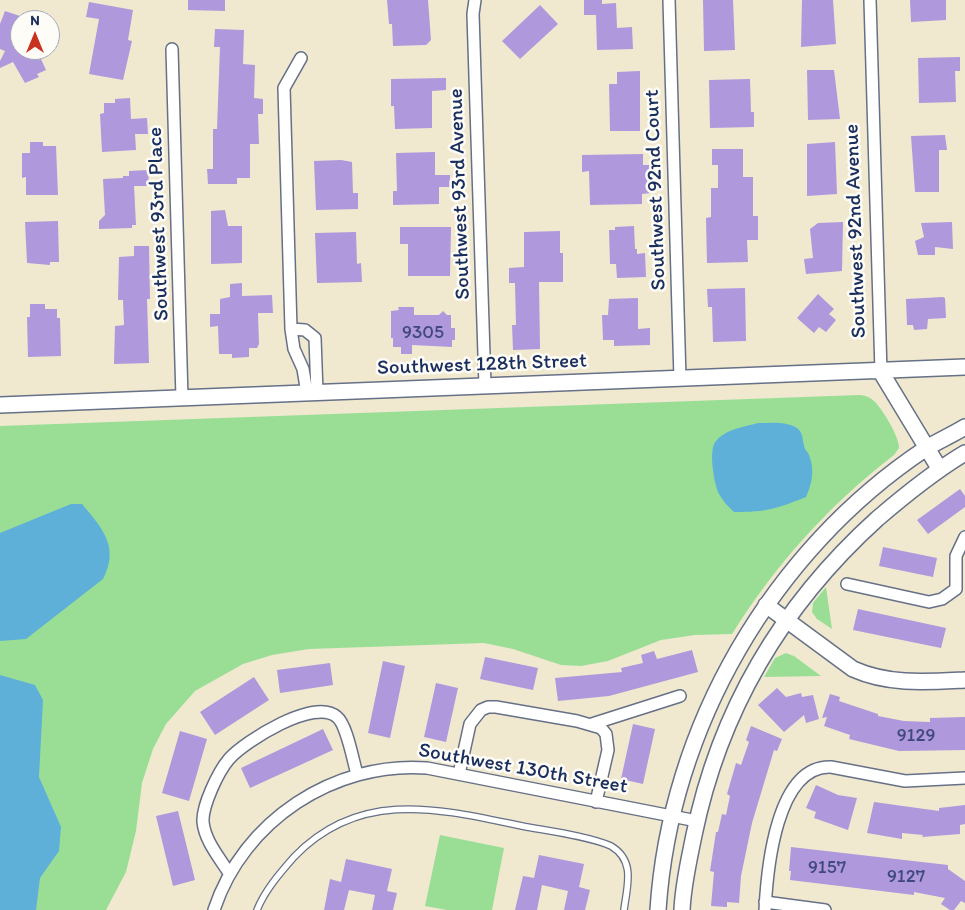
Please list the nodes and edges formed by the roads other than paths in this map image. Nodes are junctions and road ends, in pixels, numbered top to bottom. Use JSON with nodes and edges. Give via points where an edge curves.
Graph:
{"nodes":[{"id":1,"x":475,"y":0,"type":"edge"},
{"id":2,"x":669,"y":0,"type":"edge"},
{"id":3,"x":870,"y":0,"type":"edge"},
{"id":4,"x":172,"y":49,"type":"dead end"},
{"id":5,"x":301,"y":58,"type":"dead end"},
{"id":6,"x":291,"y":329,"type":"junction"},
{"id":7,"x":965,"y":367,"type":"edge"},
{"id":8,"x":881,"y":372,"type":"junction"},
{"id":9,"x":680,"y":379,"type":"junction"},
{"id":10,"x":484,"y":386,"type":"junction"},
{"id":11,"x":312,"y":393,"type":"junction"},
{"id":12,"x":182,"y":398,"type":"junction"},
{"id":13,"x":0,"y":404,"type":"edge"},
{"id":14,"x":965,"y":427,"type":"edge"},
{"id":15,"x":927,"y":448,"type":"junction"},
{"id":16,"x":965,"y":453,"type":"edge"},
{"id":17,"x":939,"y":468,"type":"junction"},
{"id":18,"x":965,"y":537,"type":"edge"},
{"id":19,"x":847,"y":584,"type":"dead end"},
{"id":20,"x":960,"y":592,"type":"edge"},
{"id":21,"x":766,"y":605,"type":"junction"},
{"id":22,"x":785,"y":621,"type":"junction"},
{"id":23,"x":965,"y":680,"type":"edge"},
{"id":24,"x":680,"y":696,"type":"dead end"},
{"id":25,"x":592,"y":724,"type":"junction"},
{"id":26,"x":357,"y":774,"type":"junction"},
{"id":27,"x":459,"y":774,"type":"junction"},
{"id":28,"x":965,"y":778,"type":"edge"},
{"id":29,"x":596,"y":802,"type":"junction"},
{"id":30,"x":672,"y":816,"type":"junction"},
{"id":31,"x":697,"y":821,"type":"junction"},
{"id":32,"x":229,"y":873,"type":"junction"},
{"id":33,"x":765,"y":906,"type":"edge"},
{"id":34,"x":214,"y":910,"type":"edge"},
{"id":35,"x":257,"y":910,"type":"edge"},
{"id":36,"x":624,"y":910,"type":"edge"},
{"id":37,"x":658,"y":910,"type":"edge"},
{"id":38,"x":682,"y":910,"type":"edge"},
{"id":39,"x":825,"y":910,"type":"edge"}],
"edges":[{"from":1,"to":10,"type":"street","name":"Southwest 93rd Avenue"},
{"from":2,"to":9,"type":"street","name":"Southwest 92nd Court"},
{"from":3,"to":8,"type":"street","name":"Southwest 92nd Avenue"},
{"from":4,"to":12,"type":"street","name":"Southwest 93rd Place"},
{"from":5,"to":6,"type":"street","via":[[284,88]]},
{"from":6,"to":11,"type":"street","via":[[294,349]]},
{"from":6,"to":11,"type":"street","via":[[305,330],[315,338]]},
{"from":7,"to":8,"type":"street","name":"Southwest 128th Street"},
{"from":8,"to":9,"type":"street","name":"Southwest 128th Street"},
{"from":8,"to":15,"type":"street","name":"Southwest 92nd Avenue"},
{"from":9,"to":10,"type":"street","name":"Southwest 128th Street"},
{"from":10,"to":11,"type":"street","name":"Southwest 128th Street"},
{"from":11,"to":12,"type":"street","name":"Southwest 128th Street"},
{"from":12,"to":13,"type":"street","name":"Southwest 128th Street"},
{"from":14,"to":15,"type":"street"},
{"from":15,"to":17,"type":"street","name":"Southwest 92nd Avenue"},
{"from":15,"to":21,"type":"street","via":[[882,481],[828,531]]},
{"from":16,"to":17,"type":"street"},
{"from":17,"to":22,"type":"street","via":[[842,551]]},
{"from":18,"to":20,"type":"street","via":[[956,556]]},
{"from":19,"to":20,"type":"street","via":[[929,602]]},
{"from":21,"to":22,"type":"street"},
{"from":21,"to":30,"type":"street","via":[[728,667],[702,720],[684,769]]},
{"from":22,"to":23,"type":"street","via":[[853,670],[866,675],[899,681]]},
{"from":22,"to":31,"type":"street","via":[[753,673],[723,733]]},
{"from":24,"to":25,"type":"street"},
{"from":25,"to":27,"type":"street","via":[[496,706],[481,710],[470,724]]},
{"from":25,"to":29,"type":"street","via":[[601,728],[608,742]]},
{"from":26,"to":27,"type":"street","name":"Southwest 130th Street","via":[[382,768],[409,767]]},
{"from":26,"to":32,"type":"street","name":"Southwest 130th Street","via":[[308,796],[273,821],[249,844]]},
{"from":26,"to":32,"type":"street","via":[[341,722],[331,713],[316,712],[290,720],[236,752],[218,776],[203,815],[208,840]]},
{"from":27,"to":29,"type":"street","name":"Southwest 130th Street"},
{"from":28,"to":33,"type":"street","via":[[905,781],[836,767],[819,767],[807,772],[787,798],[776,835]]},
{"from":29,"to":30,"type":"street","name":"Southwest 130th Street"},
{"from":30,"to":31,"type":"street","name":"Southwest 130th Street"},
{"from":30,"to":37,"type":"street","via":[[660,875]]},
{"from":31,"to":38,"type":"street"},
{"from":32,"to":34,"type":"street","name":"Southwest 130th Street"},
{"from":33,"to":39,"type":"street"},
{"from":35,"to":36,"type":"lane","via":[[287,865],[325,832],[363,815],[386,809],[412,808],[477,816],[611,846],[624,856],[628,866]]}]}
